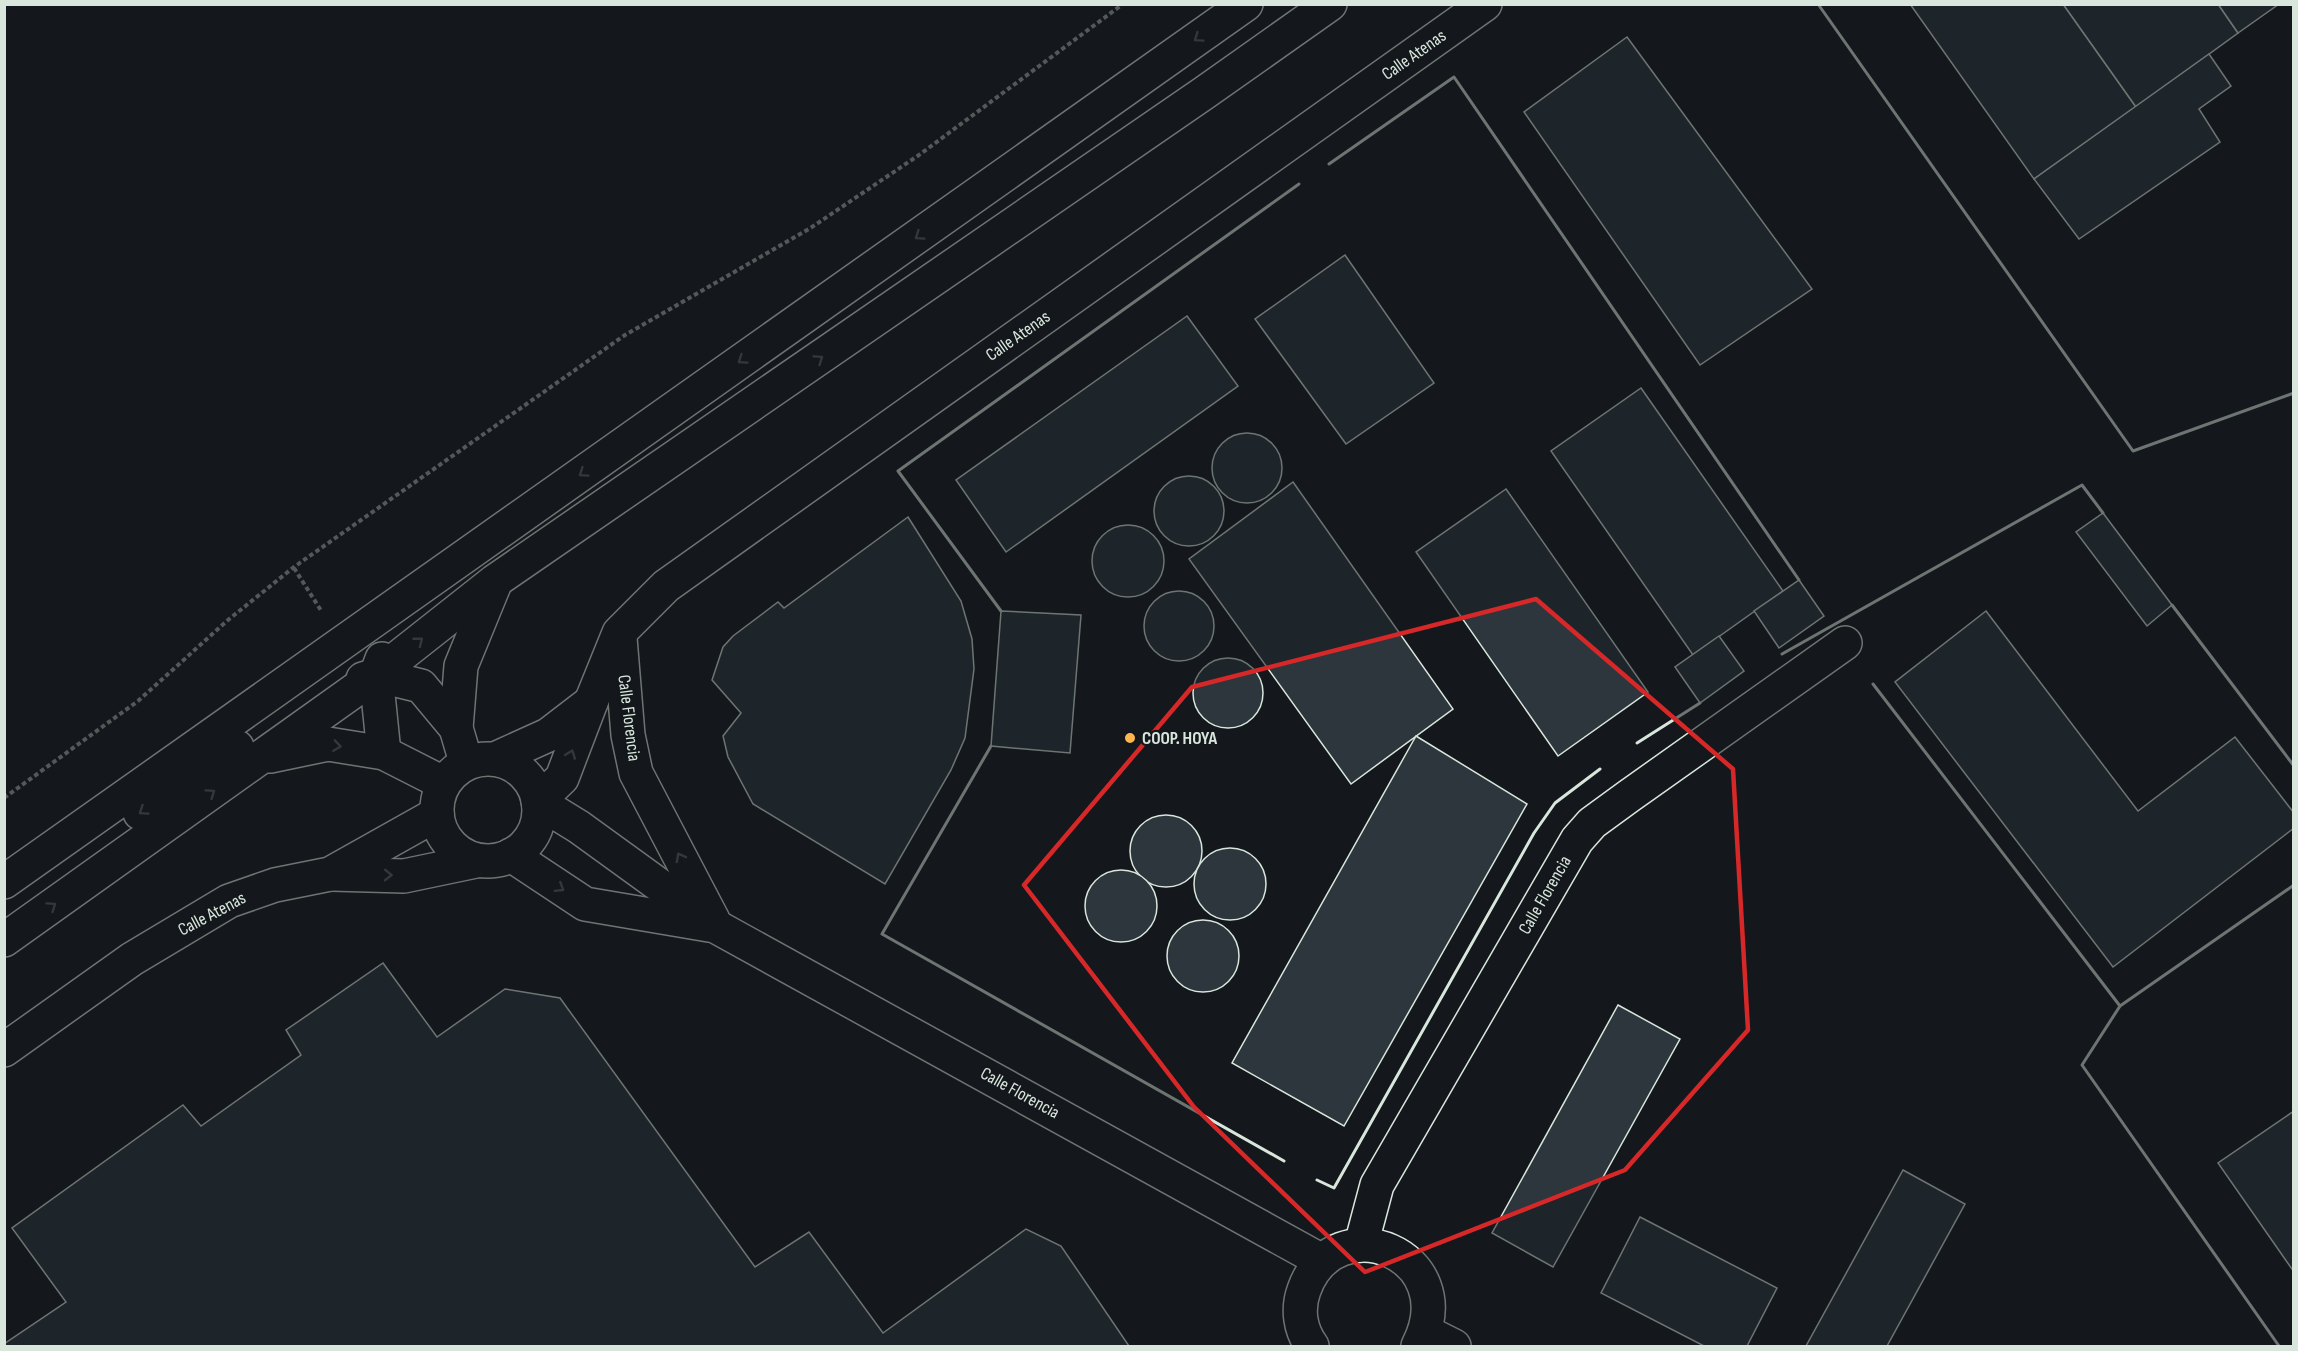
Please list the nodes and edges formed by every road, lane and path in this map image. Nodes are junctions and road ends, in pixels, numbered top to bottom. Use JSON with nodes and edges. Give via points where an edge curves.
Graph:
{"nodes":[{"id":1,"x":1123,"y":4,"type":"edge"},
{"id":2,"x":1246,"y":4,"type":"edge"},
{"id":3,"x":1330,"y":4,"type":"edge"},
{"id":4,"x":1485,"y":4,"type":"edge"},
{"id":5,"x":1169,"y":59,"type":"junction"},
{"id":6,"x":294,"y":567,"type":"junction"},
{"id":7,"x":495,"y":581,"type":"junction"},
{"id":8,"x":619,"y":633,"type":"junction"},
{"id":9,"x":342,"y":643,"type":"junction"},
{"id":10,"x":1845,"y":643,"type":"dead end"},
{"id":11,"x":376,"y":675,"type":"junction"},
{"id":12,"x":591,"y":702,"type":"junction"},
{"id":13,"x":456,"y":728,"type":"junction"},
{"id":14,"x":384,"y":753,"type":"junction"},
{"id":15,"x":260,"y":758,"type":"junction"},
{"id":16,"x":460,"y":780,"type":"junction"},
{"id":17,"x":4,"y":798,"type":"edge"},
{"id":18,"x":539,"y":804,"type":"junction"},
{"id":19,"x":511,"y":855,"type":"junction"},
{"id":20,"x":476,"y":861,"type":"junction"},
{"id":21,"x":331,"y":874,"type":"junction"},
{"id":22,"x":4,"y":882,"type":"edge"},
{"id":23,"x":4,"y":894,"type":"edge"},
{"id":24,"x":717,"y":927,"type":"junction"},
{"id":25,"x":4,"y":940,"type":"edge"},
{"id":26,"x":4,"y":1050,"type":"edge"},
{"id":27,"x":1361,"y":1245,"type":"junction"},
{"id":28,"x":1322,"y":1261,"type":"junction"},
{"id":29,"x":1422,"y":1339,"type":"edge"},
{"id":30,"x":1312,"y":1347,"type":"edge"},
{"id":31,"x":1454,"y":1347,"type":"edge"}],
"edges":[{"from":1,"to":6,"type":"path","via":[[919,155],[809,229],[625,335]]},
{"from":2,"to":5,"type":"main road","one_way":true},
{"from":7,"to":3,"type":"main road","one_way":true},
{"from":4,"to":8,"type":"main road","name":"Calle Atenas","via":[[666,586]]},
{"from":5,"to":9,"type":"main road","one_way":true},
{"from":5,"to":11,"type":"main road","via":[[941,247],[391,633]]},
{"from":6,"to":9,"type":"path"},
{"from":6,"to":17,"type":"path","via":[[138,701]]},
{"from":11,"to":7,"type":"main road","one_way":true},
{"from":7,"to":13,"type":"main road","via":[[461,666]]},
{"from":8,"to":12,"type":"main road","name":"Calle Atenas"},
{"from":24,"to":8,"type":"main road","name":"Calle Florencia","one_way":true,"via":[[636,773],[628,735]]},
{"from":9,"to":22,"type":"main road"},
{"from":10,"to":27,"type":"main road","name":"Calle Florencia","via":[[1592,823],[1577,840],[1377,1185]]},
{"from":11,"to":13,"type":"main road","via":[[421,686]]},
{"from":11,"to":14,"type":"main road"},
{"from":11,"to":15,"type":"main road"},
{"from":11,"to":23,"type":"main road","one_way":true,"via":[[308,699],[75,858]]},
{"from":12,"to":16,"type":"main road","name":"Calle Atenas","via":[[548,735]]},
{"from":18,"to":12,"type":"main road","name":"Calle Atenas","one_way":true,"via":[[562,778]]},
{"from":13,"to":16,"type":"main road"},
{"from":15,"to":14,"type":"main road","one_way":true,"via":[[328,744]]},
{"from":14,"to":16,"type":"main road"},
{"from":25,"to":15,"type":"main road","one_way":true},
{"from":16,"to":18,"type":"main road","via":[[514,765],[532,782]]},
{"from":16,"to":20,"type":"main road","via":[[440,830],[454,850]]},
{"from":16,"to":21,"type":"main road","name":"Calle Atenas"},
{"from":18,"to":19,"type":"main road","via":[[536,829],[523,849]]},
{"from":18,"to":24,"type":"main road","name":"Calle Florencia","via":[[579,827]]},
{"from":19,"to":20,"type":"main road","via":[[501,861]]},
{"from":19,"to":24,"type":"main road","name":"Calle Florencia","one_way":true,"via":[[585,904]]},
{"from":21,"to":20,"type":"main road","one_way":true,"via":[[404,876]]},
{"from":21,"to":26,"type":"main road","name":"Calle Atenas","via":[[275,885],[230,902],[132,959]]},
{"from":24,"to":28,"type":"main road","name":"Calle Florencia"},
{"from":27,"to":28,"type":"main road","via":[[1340,1249]]},
{"from":27,"to":29,"type":"main road","via":[[1382,1247],[1417,1270],[1427,1290],[1430,1311]]},
{"from":28,"to":30,"type":"main road","via":[[1308,1278],[1301,1298],[1300,1319]]},
{"from":29,"to":31,"type":"main road"}]}
